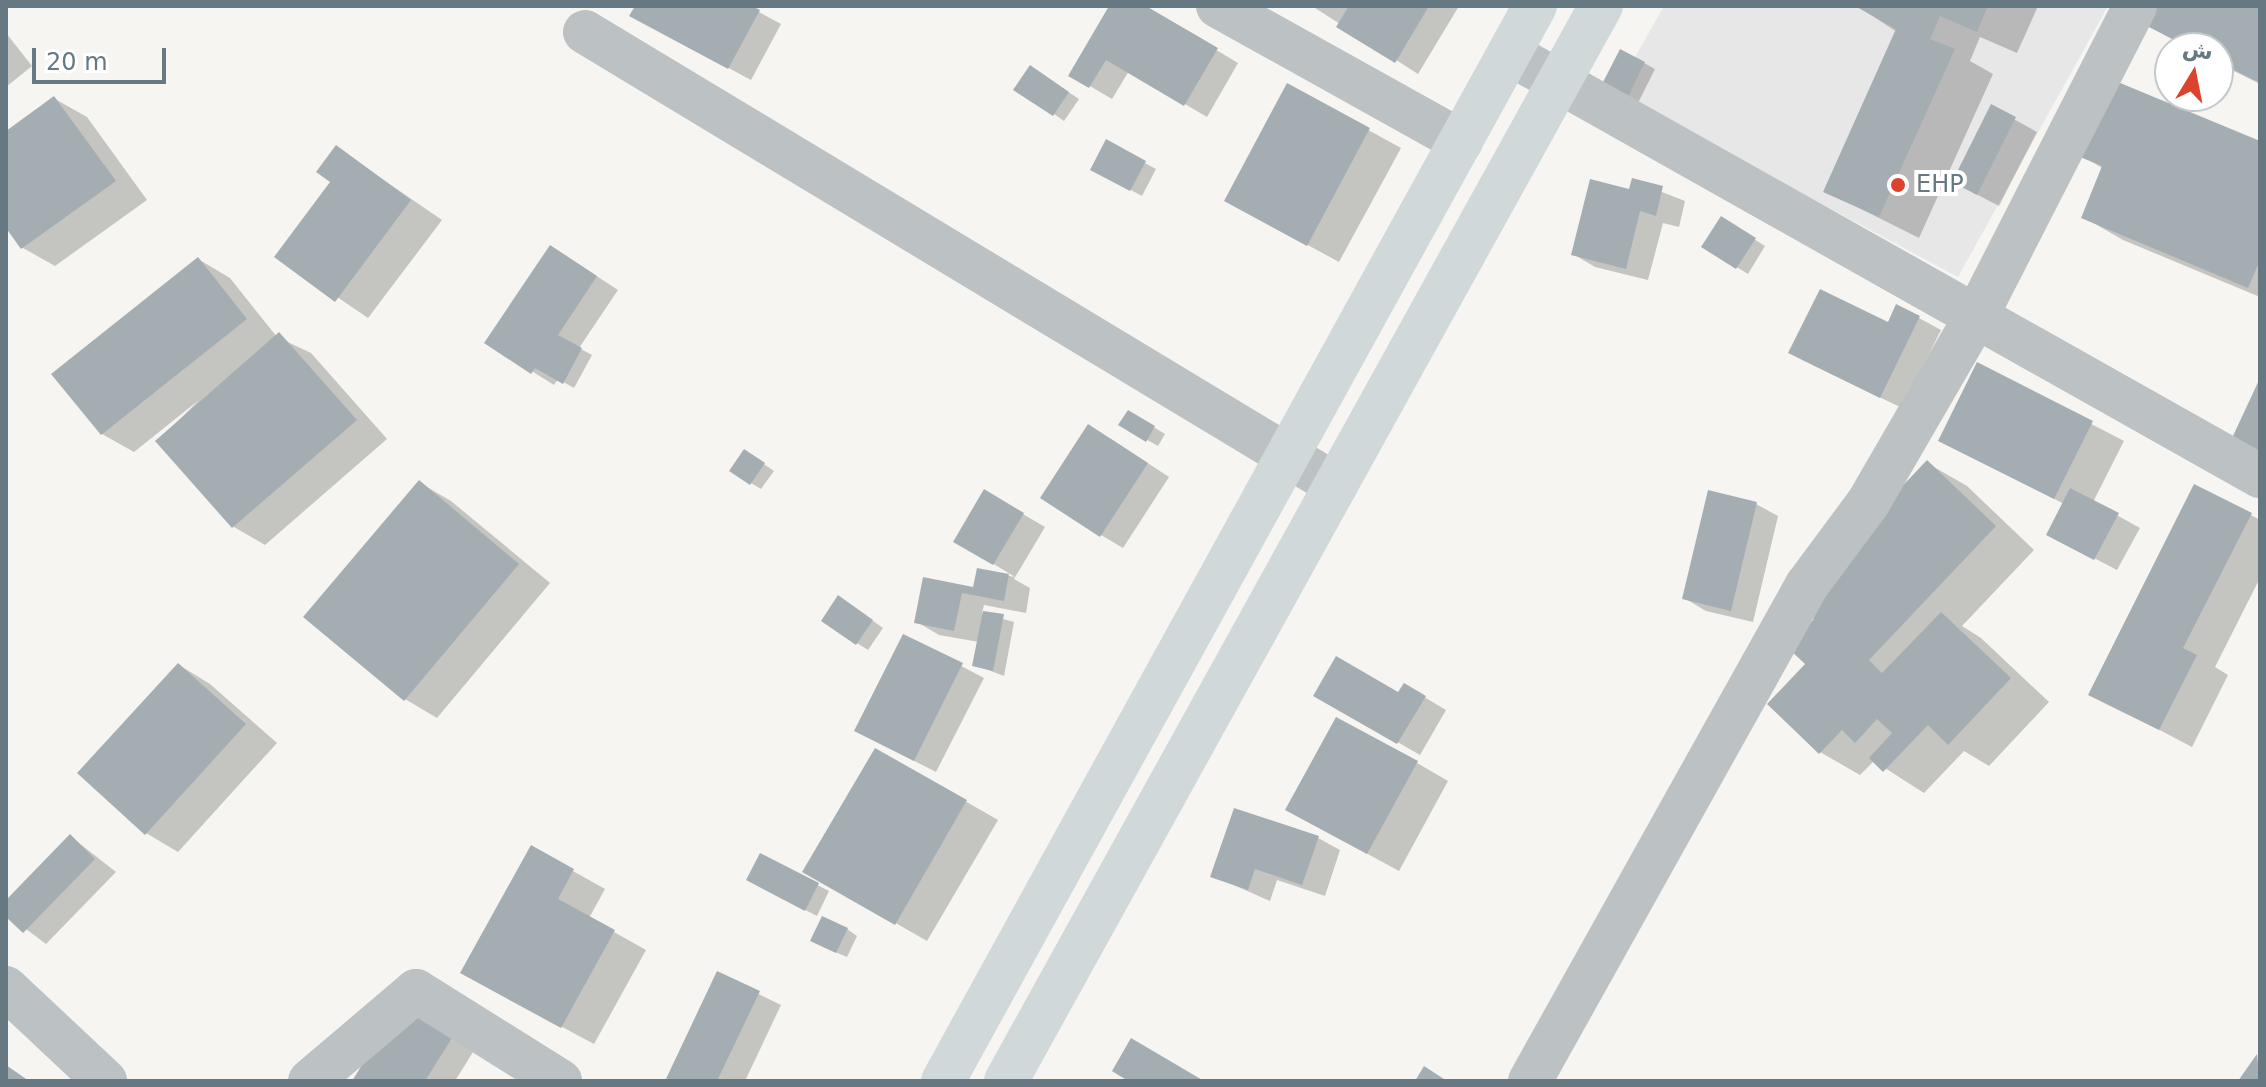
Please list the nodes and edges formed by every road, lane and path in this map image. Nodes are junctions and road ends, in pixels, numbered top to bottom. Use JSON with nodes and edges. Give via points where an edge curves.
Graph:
{"nodes":[{"id":1,"x":1218,"y":6,"type":"edge"},
{"id":2,"x":1535,"y":6,"type":"edge"},
{"id":3,"x":1601,"y":6,"type":"edge"},
{"id":4,"x":2135,"y":6,"type":"edge"},
{"id":5,"x":585,"y":32,"type":"dead end"},
{"id":6,"x":1510,"y":54,"type":"junction"},
{"id":7,"x":1558,"y":83,"type":"junction"},
{"id":8,"x":1461,"y":141,"type":"junction"},
{"id":9,"x":1976,"y":317,"type":"junction"},
{"id":10,"x":1288,"y":456,"type":"junction"},
{"id":11,"x":2260,"y":476,"type":"edge"},
{"id":12,"x":1336,"y":485,"type":"junction"},
{"id":13,"x":6,"y":988,"type":"edge"},
{"id":14,"x":105,"y":1081,"type":"edge"},
{"id":15,"x":310,"y":1081,"type":"edge"},
{"id":16,"x":560,"y":1081,"type":"edge"},
{"id":17,"x":943,"y":1081,"type":"edge"},
{"id":18,"x":1006,"y":1081,"type":"edge"},
{"id":19,"x":1530,"y":1081,"type":"edge"}],
"edges":[{"from":1,"to":8,"type":"street"},
{"from":2,"to":6,"type":"main road"},
{"from":3,"to":7,"type":"main road"},
{"from":4,"to":9,"type":"street"},
{"from":5,"to":10,"type":"street"},
{"from":6,"to":7,"type":"street"},
{"from":6,"to":8,"type":"main road"},
{"from":7,"to":9,"type":"street"},
{"from":7,"to":12,"type":"main road"},
{"from":8,"to":10,"type":"main road"},
{"from":9,"to":11,"type":"street"},
{"from":9,"to":19,"type":"street","via":[[1868,503],[1807,585]]},
{"from":10,"to":12,"type":"street"},
{"from":10,"to":17,"type":"main road"},
{"from":12,"to":18,"type":"main road"},
{"from":13,"to":14,"type":"street"},
{"from":15,"to":16,"type":"street","via":[[416,991]]}]}
